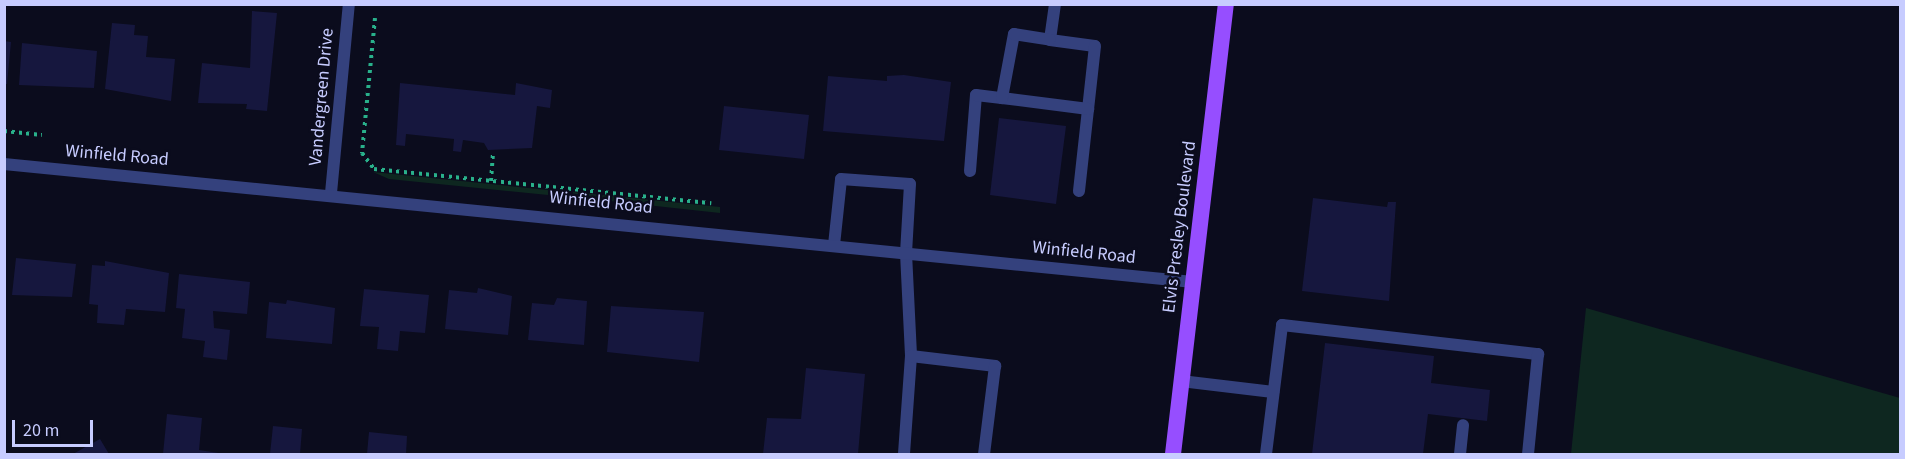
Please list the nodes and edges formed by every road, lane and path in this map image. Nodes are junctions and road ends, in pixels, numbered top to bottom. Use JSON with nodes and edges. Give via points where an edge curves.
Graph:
{"nodes":[{"id":1,"x":349,"y":4,"type":"edge"},
{"id":2,"x":1055,"y":4,"type":"edge"},
{"id":3,"x":1226,"y":4,"type":"edge"},
{"id":4,"x":375,"y":18,"type":"dead end"},
{"id":5,"x":1050,"y":40,"type":"junction"},
{"id":6,"x":1002,"y":98,"type":"junction"},
{"id":7,"x":1088,"y":110,"type":"junction"},
{"id":8,"x":4,"y":131,"type":"edge"},
{"id":9,"x":42,"y":135,"type":"dead end"},
{"id":10,"x":493,"y":154,"type":"dead end"},
{"id":11,"x":4,"y":164,"type":"edge"},
{"id":12,"x":970,"y":171,"type":"dead end"},
{"id":13,"x":491,"y":181,"type":"junction"},
{"id":14,"x":1078,"y":191,"type":"dead end"},
{"id":15,"x":331,"y":193,"type":"junction"},
{"id":16,"x":711,"y":203,"type":"dead end"},
{"id":17,"x":834,"y":246,"type":"junction"},
{"id":18,"x":906,"y":253,"type":"junction"},
{"id":19,"x":1193,"y":282,"type":"junction"},
{"id":20,"x":911,"y":356,"type":"junction"},
{"id":21,"x":1181,"y":381,"type":"junction"},
{"id":22,"x":1273,"y":392,"type":"junction"},
{"id":23,"x":1463,"y":424,"type":"dead end"},
{"id":24,"x":904,"y":454,"type":"edge"},
{"id":25,"x":984,"y":454,"type":"edge"},
{"id":26,"x":1173,"y":454,"type":"edge"},
{"id":27,"x":1266,"y":454,"type":"edge"},
{"id":28,"x":1460,"y":454,"type":"edge"},
{"id":29,"x":1528,"y":454,"type":"edge"}],
"edges":[{"from":1,"to":15,"type":"street","name":"Vandergreen Drive"},
{"from":2,"to":5,"type":"street"},
{"from":3,"to":19,"type":"main road","name":"Elvis Presley Boulevard"},
{"from":4,"to":13,"type":"path","via":[[362,142],[367,164]]},
{"from":5,"to":6,"type":"street","via":[[1014,34]]},
{"from":5,"to":7,"type":"street","via":[[1095,46]]},
{"from":6,"to":7,"type":"street"},
{"from":6,"to":12,"type":"street","via":[[976,95]]},
{"from":7,"to":14,"type":"street"},
{"from":8,"to":9,"type":"path"},
{"from":10,"to":13,"type":"path"},
{"from":11,"to":15,"type":"street","name":"Winfield Road"},
{"from":13,"to":16,"type":"path"},
{"from":15,"to":17,"type":"street","name":"Winfield Road"},
{"from":17,"to":18,"type":"street","name":"Winfield Road"},
{"from":17,"to":18,"type":"street","via":[[841,179],[910,184]]},
{"from":18,"to":19,"type":"street","name":"Winfield Road"},
{"from":18,"to":20,"type":"street"},
{"from":19,"to":21,"type":"main road","name":"Elvis Presley Boulevard"},
{"from":20,"to":24,"type":"street"},
{"from":20,"to":25,"type":"street","via":[[995,366]]},
{"from":21,"to":22,"type":"street"},
{"from":21,"to":26,"type":"main road","name":"Elvis Presley Boulevard"},
{"from":22,"to":27,"type":"street"},
{"from":22,"to":29,"type":"street","via":[[1282,325],[1538,354]]},
{"from":23,"to":28,"type":"street"}]}
